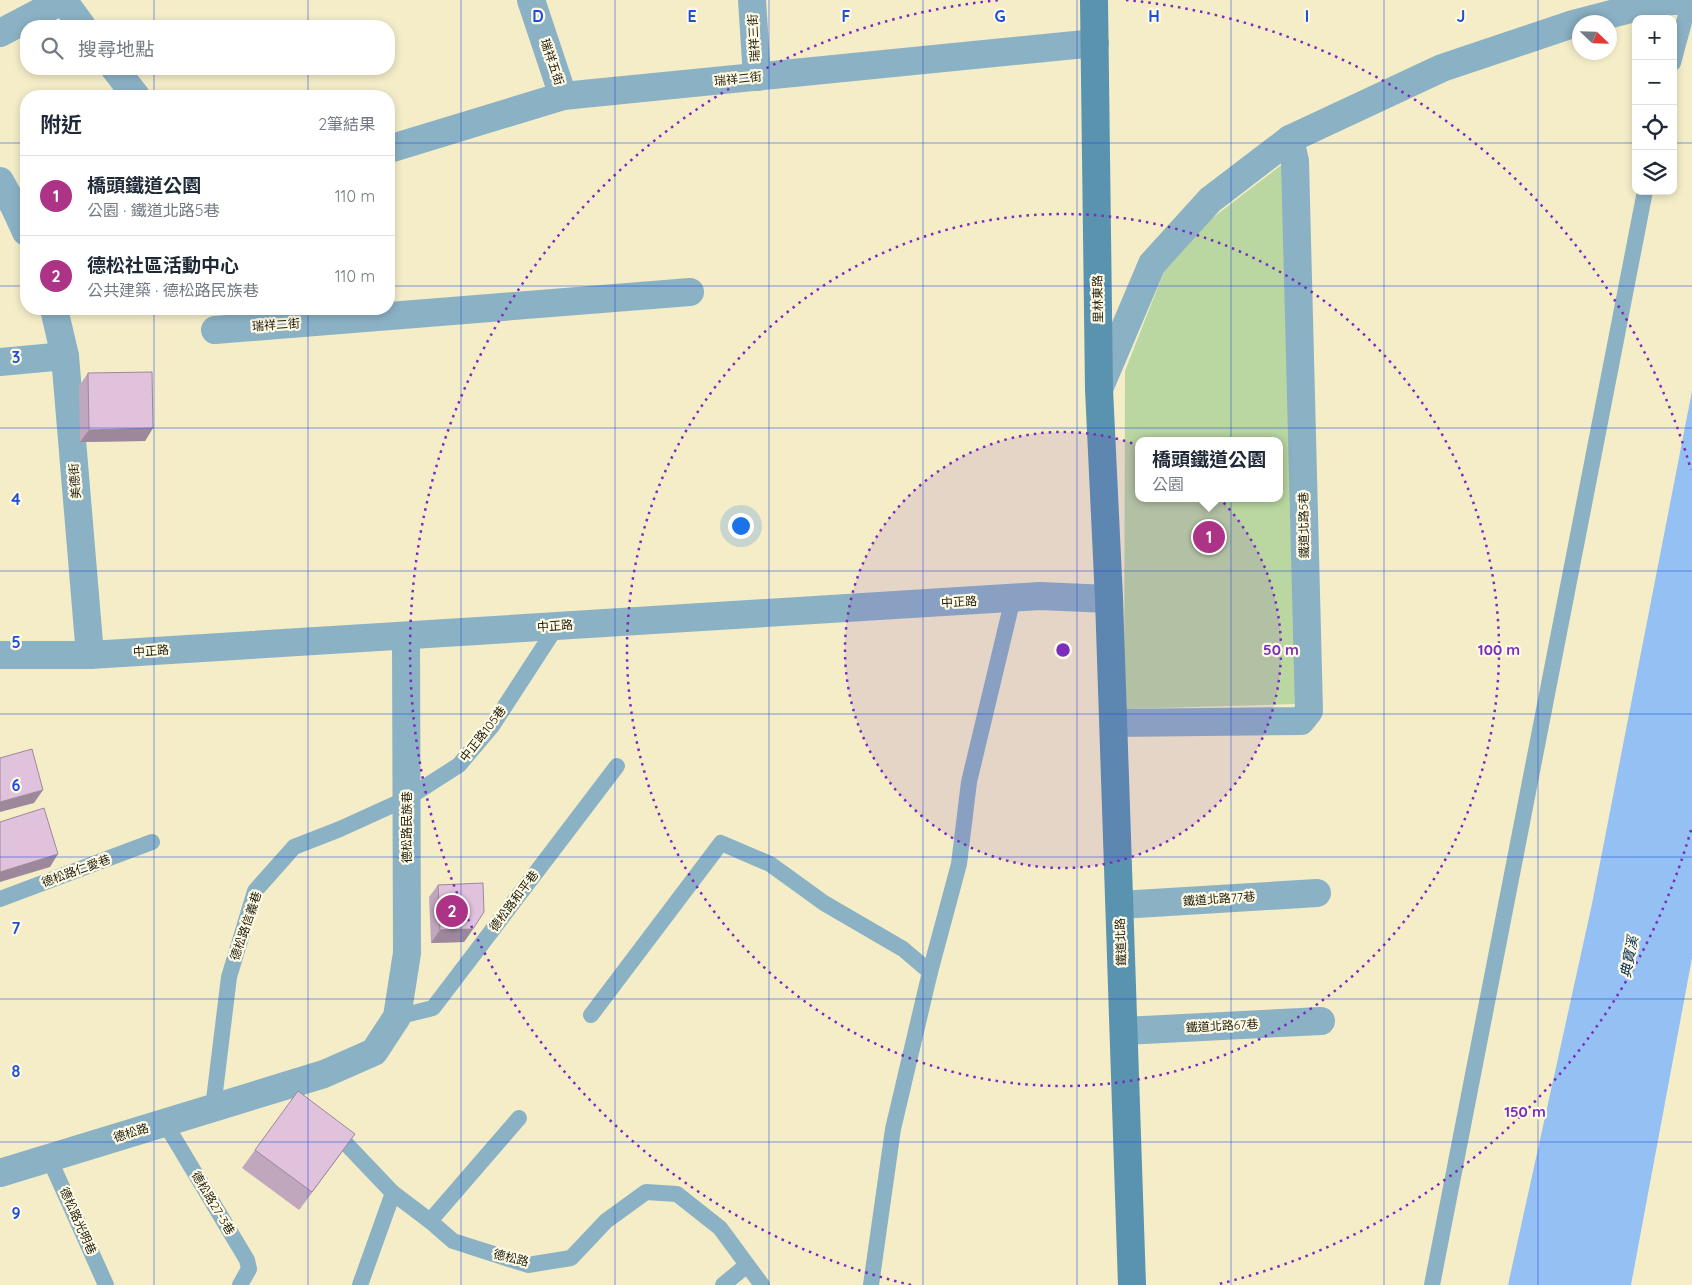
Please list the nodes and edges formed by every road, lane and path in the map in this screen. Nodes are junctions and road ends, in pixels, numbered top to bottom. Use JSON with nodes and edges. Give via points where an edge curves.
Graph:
{"nodes":[{"id":1,"x":531,"y":0,"type":"edge"},
{"id":2,"x":752,"y":0,"type":"edge"},
{"id":3,"x":1094,"y":0,"type":"edge"},
{"id":4,"x":1690,"y":0,"type":"edge"},
{"id":5,"x":24,"y":20,"type":"edge"},
{"id":6,"x":77,"y":20,"type":"edge"},
{"id":7,"x":20,"y":22,"type":"edge"},
{"id":8,"x":0,"y":33,"type":"edge"},
{"id":9,"x":1095,"y":43,"type":"junction"},
{"id":10,"x":1674,"y":60,"type":"edge"},
{"id":11,"x":120,"y":75,"type":"edge"},
{"id":12,"x":757,"y":77,"type":"junction"},
{"id":13,"x":131,"y":90,"type":"edge"},
{"id":14,"x":563,"y":96,"type":"junction"},
{"id":15,"x":1290,"y":139,"type":"junction"},
{"id":16,"x":395,"y":148,"type":"edge"},
{"id":17,"x":0,"y":181,"type":"edge"},
{"id":18,"x":1644,"y":195,"type":"edge"},
{"id":19,"x":20,"y":219,"type":"edge"},
{"id":20,"x":690,"y":292,"type":"dead end"},
{"id":21,"x":395,"y":310,"type":"edge"},
{"id":22,"x":55,"y":315,"type":"edge"},
{"id":23,"x":329,"y":315,"type":"edge"},
{"id":24,"x":215,"y":330,"type":"dead end"},
{"id":25,"x":65,"y":356,"type":"junction"},
{"id":26,"x":0,"y":362,"type":"edge"},
{"id":27,"x":1099,"y":389,"type":"junction"},
{"id":28,"x":1012,"y":598,"type":"junction"},
{"id":29,"x":1109,"y":599,"type":"junction"},
{"id":30,"x":557,"y":626,"type":"junction"},
{"id":31,"x":406,"y":636,"type":"junction"},
{"id":32,"x":0,"y":655,"type":"edge"},
{"id":33,"x":90,"y":655,"type":"junction"},
{"id":34,"x":1114,"y":723,"type":"junction"},
{"id":35,"x":617,"y":766,"type":"dead end"},
{"id":36,"x":406,"y":799,"type":"junction"},
{"id":37,"x":152,"y":842,"type":"dead end"},
{"id":38,"x":1318,"y":893,"type":"dead end"},
{"id":39,"x":0,"y":899,"type":"edge"},
{"id":40,"x":1120,"y":906,"type":"junction"},
{"id":41,"x":930,"y":972,"type":"junction"},
{"id":42,"x":591,"y":1015,"type":"dead end"},
{"id":43,"x":397,"y":1017,"type":"junction"},
{"id":44,"x":1320,"y":1021,"type":"dead end"},
{"id":45,"x":1124,"y":1031,"type":"junction"},
{"id":46,"x":214,"y":1108,"type":"junction"},
{"id":47,"x":519,"y":1118,"type":"dead end"},
{"id":48,"x":322,"y":1119,"type":"edge"},
{"id":49,"x":165,"y":1123,"type":"junction"},
{"id":50,"x":49,"y":1158,"type":"junction"},
{"id":51,"x":0,"y":1173,"type":"edge"},
{"id":52,"x":393,"y":1194,"type":"junction"},
{"id":53,"x":430,"y":1221,"type":"junction"},
{"id":54,"x":747,"y":1265,"type":"junction"},
{"id":55,"x":106,"y":1285,"type":"edge"},
{"id":56,"x":240,"y":1285,"type":"edge"},
{"id":57,"x":360,"y":1285,"type":"edge"},
{"id":58,"x":723,"y":1285,"type":"edge"},
{"id":59,"x":762,"y":1285,"type":"edge"},
{"id":60,"x":871,"y":1285,"type":"edge"},
{"id":61,"x":1132,"y":1285,"type":"edge"},
{"id":62,"x":1432,"y":1285,"type":"edge"}],
"edges":[{"from":1,"to":14,"type":"street","name":"瑞祥五街"},
{"from":2,"to":12,"type":"street","name":"瑞祥三街"},
{"from":3,"to":9,"type":"street","name":"里林東路"},
{"from":4,"to":10,"type":"lane"},
{"from":4,"to":15,"type":"street","via":[[1658,2],[1573,24],[1442,68]]},
{"from":5,"to":6,"type":"street","via":[[62,0]]},
{"from":7,"to":8,"type":"street"},
{"from":9,"to":12,"type":"street","name":"瑞祥二街"},
{"from":9,"to":27,"type":"street","name":"里林東路"},
{"from":11,"to":13,"type":"street"},
{"from":12,"to":14,"type":"street","name":"瑞祥二街"},
{"from":14,"to":16,"type":"street","name":"瑞祥二街"},
{"from":15,"to":27,"type":"street","via":[[1210,200],[1152,264]]},
{"from":15,"to":34,"type":"street","name":"鐵道北路5巷","via":[[1295,160],[1309,711],[1301,721]]},
{"from":17,"to":19,"type":"street"},
{"from":18,"to":62,"type":"lane"},
{"from":20,"to":21,"type":"street","name":"瑞祥二街"},
{"from":22,"to":25,"type":"street","name":"美德街"},
{"from":23,"to":24,"type":"street","name":"瑞祥二街"},
{"from":25,"to":26,"type":"street"},
{"from":25,"to":33,"type":"street","name":"美德街"},
{"from":27,"to":29,"type":"street","name":"里林東路"},
{"from":28,"to":29,"type":"street","name":"中正路"},
{"from":28,"to":30,"type":"street","name":"中正路"},
{"from":28,"to":41,"type":"lane","via":[[969,782],[959,864]]},
{"from":29,"to":34,"type":"street","name":"鐵道北路"},
{"from":30,"to":31,"type":"street","name":"中正路"},
{"from":30,"to":36,"type":"lane","name":"中正路105巷","via":[[492,726],[470,752],[458,765]]},
{"from":31,"to":33,"type":"street","name":"中正路"},
{"from":31,"to":36,"type":"street","name":"德松路民族巷"},
{"from":32,"to":33,"type":"street","name":"中正路"},
{"from":34,"to":40,"type":"street","name":"鐵道北路"},
{"from":35,"to":43,"type":"lane","name":"德松路和平巷","via":[[432,1008]]},
{"from":36,"to":43,"type":"street","name":"德松路民族巷","via":[[407,952]]},
{"from":36,"to":46,"type":"lane","name":"德松路信義巷","via":[[294,847],[256,890],[229,977]]},
{"from":37,"to":39,"type":"lane","name":"德松路仁愛巷"},
{"from":38,"to":40,"type":"street","name":"鐵道北路77巷"},
{"from":40,"to":45,"type":"street","name":"鐵道北路"},
{"from":41,"to":42,"type":"lane","via":[[903,949],[824,903],[770,864],[721,843]]},
{"from":41,"to":60,"type":"lane","via":[[893,1129]]},
{"from":43,"to":46,"type":"street","name":"德松路","via":[[374,1052],[324,1074],[296,1091]]},
{"from":44,"to":45,"type":"street","name":"鐵道北路67巷"},
{"from":45,"to":61,"type":"street","name":"鐵道北路"},
{"from":46,"to":49,"type":"street","name":"德松路"},
{"from":47,"to":53,"type":"lane"},
{"from":48,"to":52,"type":"lane","name":"德松路"},
{"from":49,"to":50,"type":"street","name":"德松路"},
{"from":49,"to":56,"type":"lane","name":"德松路27-3巷","via":[[248,1260],[249,1269]]},
{"from":50,"to":51,"type":"street","name":"德松路"},
{"from":50,"to":55,"type":"lane","name":"德松路光明巷"},
{"from":52,"to":53,"type":"lane","name":"德松路"},
{"from":52,"to":57,"type":"lane"},
{"from":53,"to":54,"type":"lane","name":"德松路","via":[[454,1241],[528,1265],[571,1258],[606,1221],[646,1192],[678,1194],[720,1228]]},
{"from":54,"to":58,"type":"lane"},
{"from":54,"to":59,"type":"lane","name":"德松路"}]}
